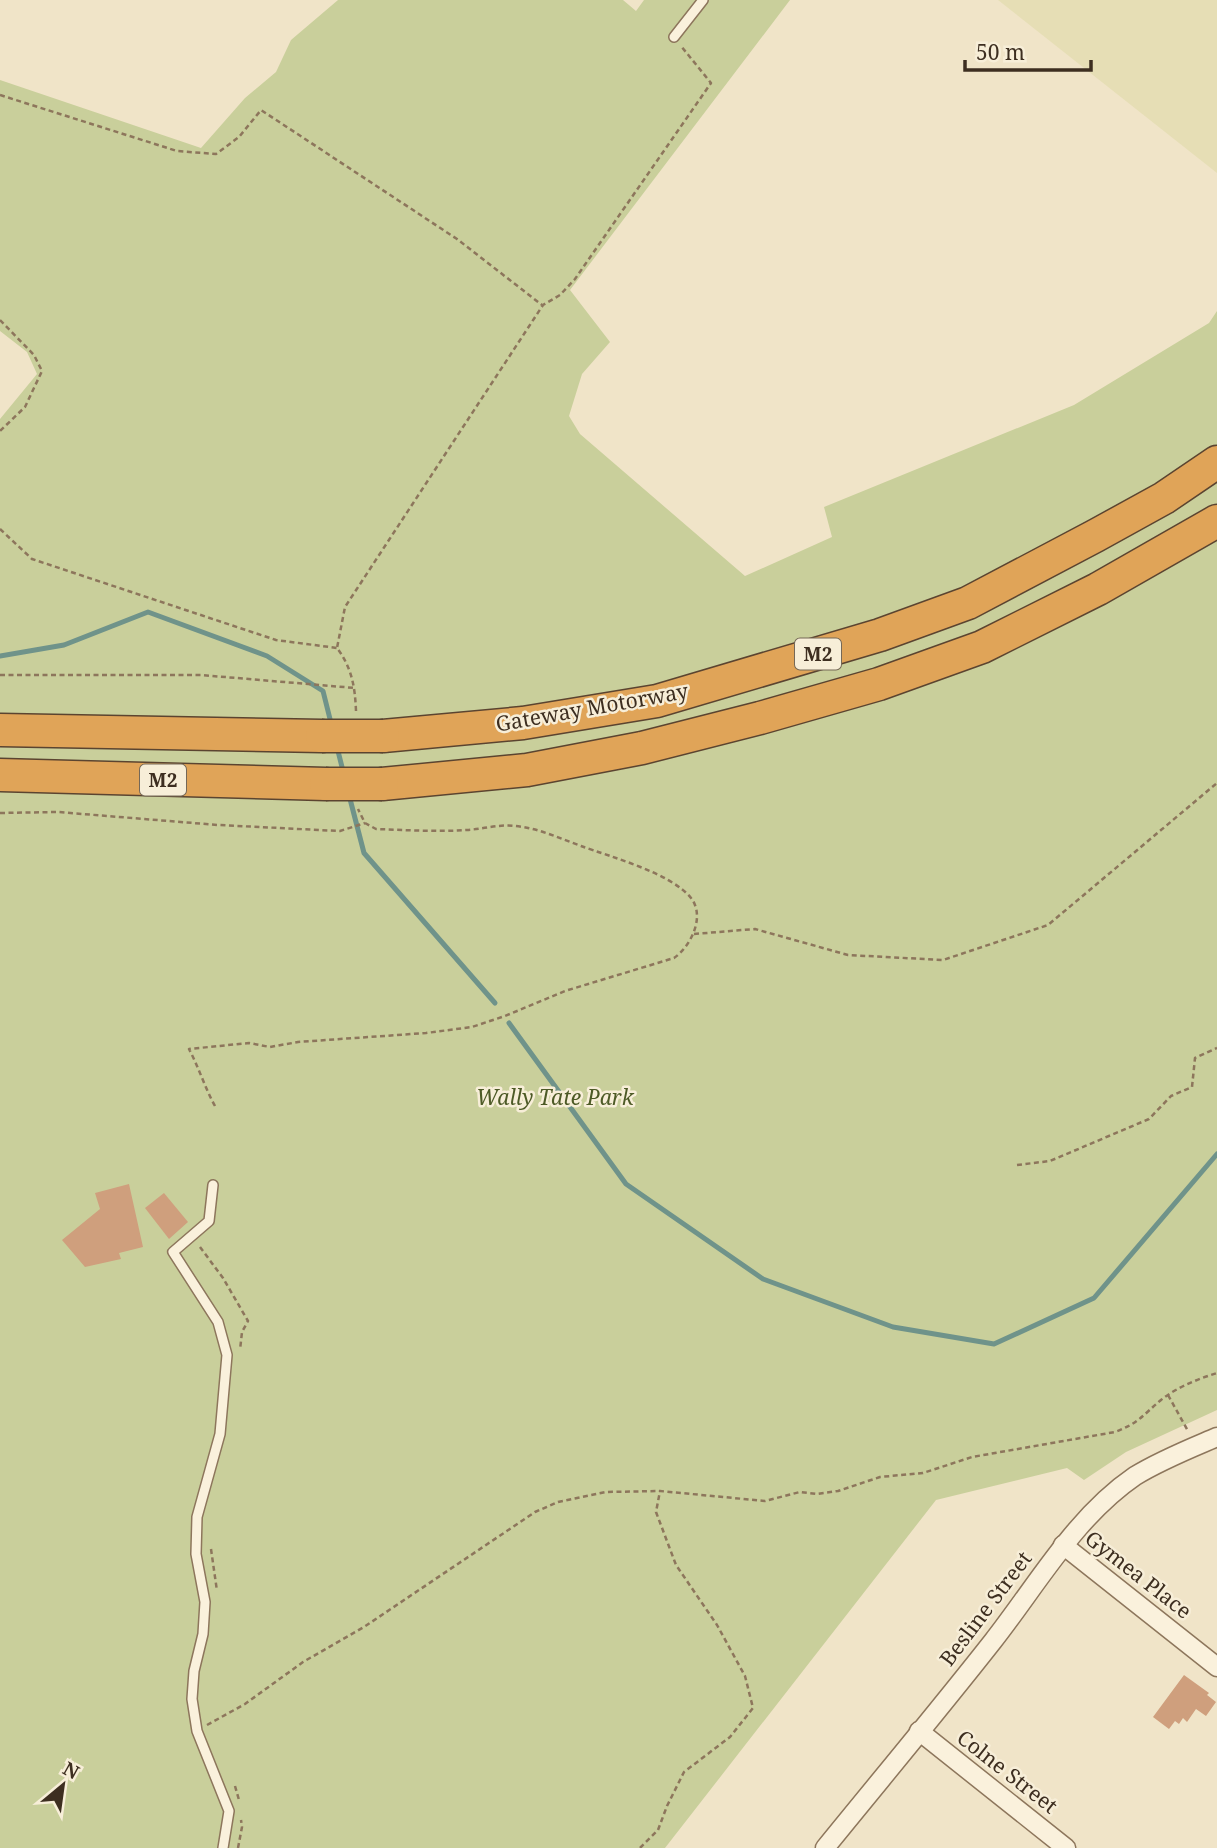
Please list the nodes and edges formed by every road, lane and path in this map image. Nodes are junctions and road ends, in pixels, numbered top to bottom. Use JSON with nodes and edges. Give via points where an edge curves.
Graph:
{"nodes":[{"id":1,"x":703,"y":0,"type":"edge"},
{"id":2,"x":674,"y":37,"type":"joint"},
{"id":3,"x":0,"y":95,"type":"edge"},
{"id":4,"x":543,"y":305,"type":"junction"},
{"id":5,"x":0,"y":320,"type":"edge"},
{"id":6,"x":0,"y":431,"type":"edge"},
{"id":7,"x":1217,"y":462,"type":"edge"},
{"id":8,"x":1217,"y":521,"type":"edge"},
{"id":9,"x":0,"y":529,"type":"edge"},
{"id":10,"x":337,"y":648,"type":"junction"},
{"id":11,"x":0,"y":675,"type":"edge"},
{"id":12,"x":355,"y":688,"type":"junction"},
{"id":13,"x":356,"y":716,"type":"dead end"},
{"id":14,"x":0,"y":730,"type":"edge"},
{"id":15,"x":0,"y":775,"type":"edge"},
{"id":16,"x":1217,"y":783,"type":"edge"},
{"id":17,"x":370,"y":791,"type":"junction"},
{"id":18,"x":0,"y":813,"type":"edge"},
{"id":19,"x":365,"y":823,"type":"junction"},
{"id":20,"x":694,"y":934,"type":"junction"},
{"id":21,"x":1217,"y":1048,"type":"edge"},
{"id":22,"x":215,"y":1106,"type":"dead end"},
{"id":23,"x":1017,"y":1165,"type":"dead end"},
{"id":24,"x":213,"y":1185,"type":"dead end"},
{"id":25,"x":192,"y":1237,"type":"junction"},
{"id":26,"x":240,"y":1349,"type":"dead end"},
{"id":27,"x":1217,"y":1373,"type":"edge"},
{"id":28,"x":1168,"y":1395,"type":"junction"},
{"id":29,"x":1217,"y":1437,"type":"edge"},
{"id":30,"x":1197,"y":1446,"type":"junction"},
{"id":31,"x":660,"y":1491,"type":"junction"},
{"id":32,"x":209,"y":1543,"type":"dead end"},
{"id":33,"x":1063,"y":1545,"type":"junction"},
{"id":34,"x":217,"y":1592,"type":"dead end"},
{"id":35,"x":1217,"y":1667,"type":"edge"},
{"id":36,"x":207,"y":1714,"type":"dead end"},
{"id":37,"x":209,"y":1724,"type":"junction"},
{"id":38,"x":197,"y":1731,"type":"junction"},
{"id":39,"x":919,"y":1731,"type":"junction"},
{"id":40,"x":234,"y":1784,"type":"dead end"},
{"id":41,"x":240,"y":1806,"type":"dead end"},
{"id":42,"x":241,"y":1817,"type":"dead end"},
{"id":43,"x":223,"y":1848,"type":"edge"},
{"id":44,"x":238,"y":1848,"type":"edge"},
{"id":45,"x":640,"y":1848,"type":"edge"},
{"id":46,"x":825,"y":1848,"type":"edge"},
{"id":47,"x":1066,"y":1848,"type":"edge"}],
"edges":[{"from":1,"to":2,"type":"lane"},
{"from":2,"to":4,"type":"path","via":[[711,83],[575,279]]},
{"from":3,"to":4,"type":"path","via":[[177,151],[216,154],[239,137],[261,110],[457,239]]},
{"from":4,"to":10,"type":"path","via":[[345,607]]},
{"from":5,"to":6,"type":"path","via":[[43,371],[25,407]]},
{"from":7,"to":14,"type":"highway","name":"Gateway Motorway","number":"M2","bridge":true,"via":[[1164,498],[968,603],[785,665],[657,701],[523,723],[383,736]]},
{"from":8,"to":17,"type":"highway","number":"M2","via":[[1098,589],[982,647],[879,684],[642,748],[527,770]]},
{"from":9,"to":10,"type":"path","via":[[32,559],[276,640]]},
{"from":10,"to":12,"type":"path","via":[[349,664]]},
{"from":11,"to":12,"type":"path","via":[[201,675]]},
{"from":12,"to":13,"type":"path"},
{"from":15,"to":17,"type":"highway","number":"M2","bridge":true,"via":[[326,784]]},
{"from":16,"to":20,"type":"path","via":[[1048,925],[943,960],[848,955],[755,929]]},
{"from":17,"to":19,"type":"path","via":[[358,811]]},
{"from":18,"to":19,"type":"path","via":[[58,812],[340,831]]},
{"from":19,"to":20,"type":"path","via":[[376,829],[404,830],[533,828],[678,886],[693,900]]},
{"from":20,"to":22,"type":"path","via":[[674,958],[565,991],[472,1027],[270,1047],[249,1043],[189,1049]]},
{"from":21,"to":23,"type":"path","via":[[1195,1058],[1192,1087],[1171,1096],[1149,1119],[1050,1161]]},
{"from":24,"to":25,"type":"lane","via":[[209,1221]]},
{"from":25,"to":26,"type":"path","via":[[248,1321]]},
{"from":25,"to":38,"type":"lane","via":[[173,1252],[218,1322],[227,1355],[220,1434],[197,1517],[196,1554],[205,1602],[192,1699]]},
{"from":27,"to":28,"type":"path"},
{"from":28,"to":30,"type":"path"},
{"from":28,"to":31,"type":"path","via":[[1141,1419],[1115,1432],[972,1457],[838,1491],[800,1492],[765,1501]]},
{"from":29,"to":30,"type":"street","name":"Besline Street"},
{"from":30,"to":33,"type":"street","name":"Besline Street","via":[[1134,1477]]},
{"from":31,"to":37,"type":"path","via":[[606,1492],[535,1512]]},
{"from":31,"to":45,"type":"path","via":[[656,1512],[676,1565],[745,1676],[753,1708],[730,1737],[684,1772],[658,1830]]},
{"from":32,"to":34,"type":"path"},
{"from":33,"to":35,"type":"street","name":"Gymea Place"},
{"from":33,"to":39,"type":"street","name":"Besline Street"},
{"from":36,"to":37,"type":"path"},
{"from":37,"to":38,"type":"path"},
{"from":38,"to":43,"type":"lane","via":[[229,1811]]},
{"from":39,"to":46,"type":"street","name":"Besline Street"},
{"from":39,"to":47,"type":"street","name":"Colne Street"},
{"from":40,"to":41,"type":"path"},
{"from":42,"to":44,"type":"path"}]}
